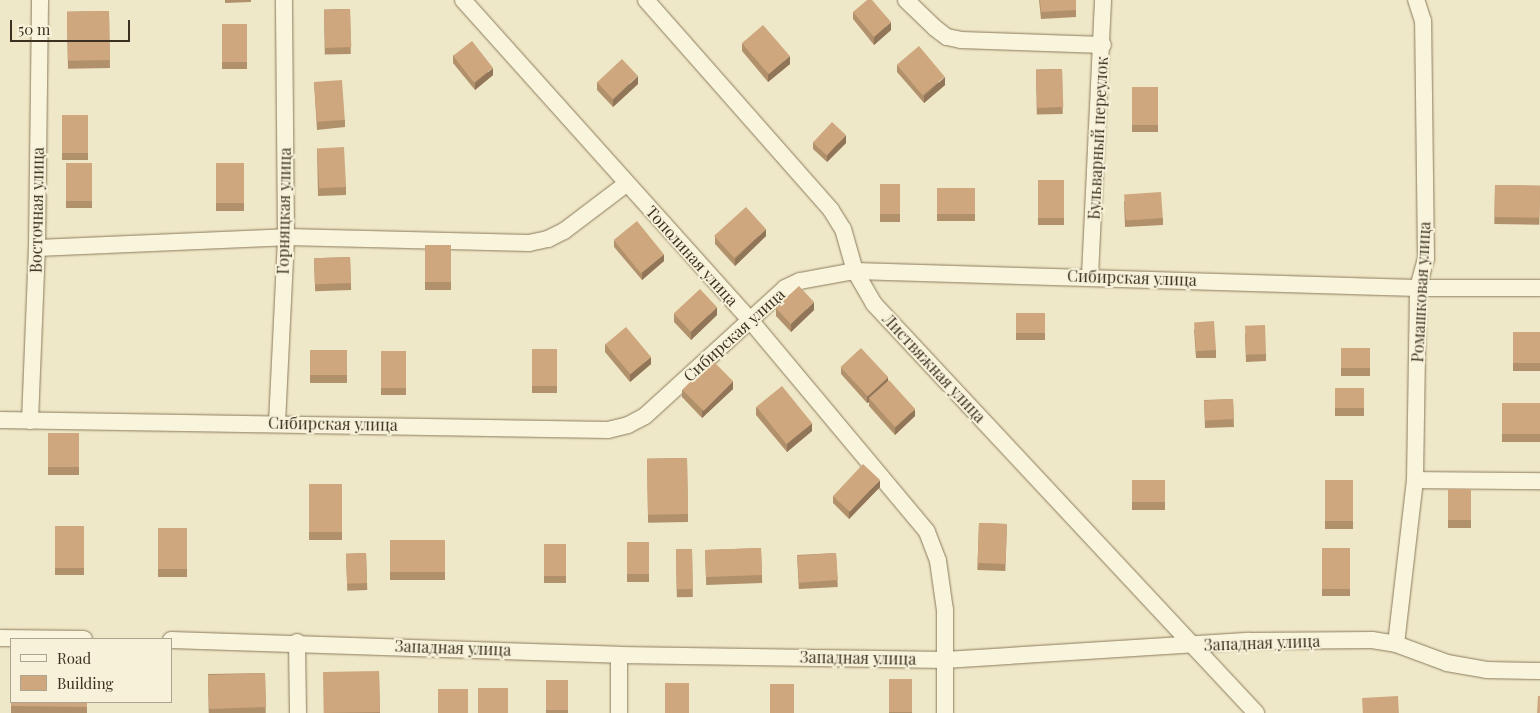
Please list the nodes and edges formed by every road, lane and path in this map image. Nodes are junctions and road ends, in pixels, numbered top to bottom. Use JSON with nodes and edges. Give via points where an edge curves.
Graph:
{"nodes":[{"id":1,"x":40,"y":0,"type":"edge"},
{"id":2,"x":284,"y":0,"type":"edge"},
{"id":3,"x":463,"y":0,"type":"edge"},
{"id":4,"x":646,"y":0,"type":"edge"},
{"id":5,"x":906,"y":0,"type":"edge"},
{"id":6,"x":1103,"y":0,"type":"edge"},
{"id":7,"x":1416,"y":0,"type":"edge"},
{"id":8,"x":1103,"y":45,"type":"junction"},
{"id":9,"x":626,"y":184,"type":"junction"},
{"id":10,"x":286,"y":237,"type":"junction"},
{"id":11,"x":37,"y":248,"type":"junction"},
{"id":12,"x":855,"y":271,"type":"junction"},
{"id":13,"x":1090,"y":276,"type":"junction"},
{"id":14,"x":1418,"y":288,"type":"junction"},
{"id":15,"x":1540,"y":288,"type":"edge"},
{"id":16,"x":750,"y":320,"type":"junction"},
{"id":17,"x":0,"y":420,"type":"edge"},
{"id":18,"x":30,"y":421,"type":"junction"},
{"id":19,"x":277,"y":422,"type":"junction"},
{"id":20,"x":1415,"y":480,"type":"junction"},
{"id":21,"x":1540,"y":482,"type":"edge"},
{"id":22,"x":172,"y":640,"type":"edge"},
{"id":23,"x":297,"y":642,"type":"junction"},
{"id":24,"x":1396,"y":644,"type":"junction"},
{"id":25,"x":1192,"y":646,"type":"junction"},
{"id":26,"x":619,"y":655,"type":"junction"},
{"id":27,"x":945,"y":660,"type":"junction"},
{"id":28,"x":1540,"y":671,"type":"edge"},
{"id":29,"x":298,"y":713,"type":"edge"},
{"id":30,"x":618,"y":713,"type":"edge"},
{"id":31,"x":945,"y":713,"type":"edge"},
{"id":32,"x":1256,"y":713,"type":"edge"}],
"edges":[{"from":1,"to":11,"type":"street","name":"Восточная улица"},
{"from":2,"to":10,"type":"street","name":"Горняцкая улица"},
{"from":3,"to":9,"type":"street","name":"Тополиная улица"},
{"from":4,"to":12,"type":"street","name":"Листвяжная улица","via":[[831,210],[843,229]]},
{"from":5,"to":8,"type":"street","via":[[947,37]]},
{"from":6,"to":8,"type":"street","name":"Бульварный переулок"},
{"from":7,"to":14,"type":"street","name":"Ромашковая улица","via":[[1423,21],[1426,259]]},
{"from":8,"to":13,"type":"street","name":"Бульварный переулок"},
{"from":9,"to":10,"type":"street","via":[[564,231],[548,240],[529,243]]},
{"from":9,"to":16,"type":"street","name":"Тополиная улица"},
{"from":10,"to":11,"type":"street"},
{"from":10,"to":19,"type":"street","name":"Горняцкая улица"},
{"from":11,"to":18,"type":"street","name":"Восточная улица"},
{"from":12,"to":13,"type":"street","name":"Сибирская улица"},
{"from":12,"to":16,"type":"street","name":"Сибирская улица","via":[[800,281],[785,288]]},
{"from":12,"to":25,"type":"street","name":"Листвяжная улица","via":[[874,304]]},
{"from":13,"to":14,"type":"street","name":"Сибирская улица"},
{"from":14,"to":15,"type":"street","name":"Сибирская улица"},
{"from":14,"to":20,"type":"street","name":"Ромашковая улица"},
{"from":16,"to":19,"type":"street","name":"Сибирская улица","via":[[645,416],[608,430]]},
{"from":16,"to":27,"type":"street","name":"Тополиная улица","via":[[928,532],[938,561]]},
{"from":17,"to":18,"type":"street","name":"Сибирская улица"},
{"from":18,"to":19,"type":"street","name":"Сибирская улица"},
{"from":20,"to":21,"type":"street"},
{"from":20,"to":24,"type":"street","name":"Ромашковая улица"},
{"from":22,"to":23,"type":"street","name":"Западная улица"},
{"from":23,"to":26,"type":"street","name":"Западная улица"},
{"from":23,"to":29,"type":"street"},
{"from":24,"to":25,"type":"street","name":"Западная улица","via":[[1372,640],[1259,641]]},
{"from":24,"to":28,"type":"street","name":"Западная улица","via":[[1447,663],[1486,670]]},
{"from":25,"to":27,"type":"street","name":"Западная улица"},
{"from":25,"to":32,"type":"street","name":"Листвяжная улица"},
{"from":26,"to":27,"type":"street","name":"Западная улица"},
{"from":26,"to":30,"type":"street"},
{"from":27,"to":31,"type":"street","name":"Тополиная улица"}]}
